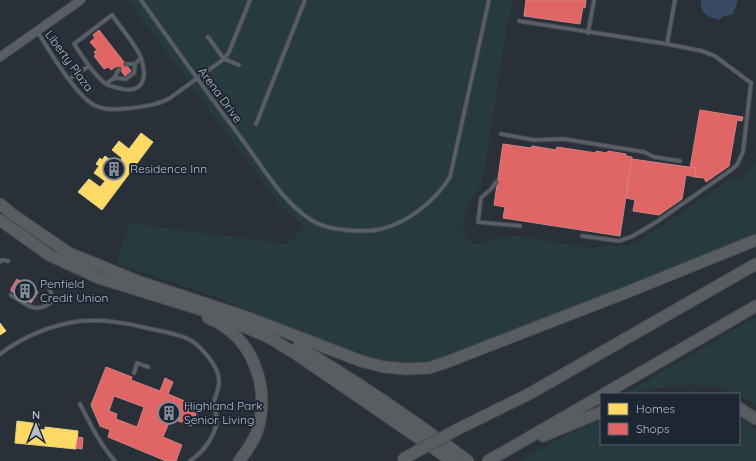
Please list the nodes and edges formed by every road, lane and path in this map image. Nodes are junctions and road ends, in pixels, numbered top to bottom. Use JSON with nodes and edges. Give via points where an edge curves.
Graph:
{"nodes":[{"id":1,"x":81,"y":0,"type":"edge"},
{"id":2,"x":141,"y":0,"type":"edge"},
{"id":3,"x":250,"y":0,"type":"edge"},
{"id":4,"x":305,"y":0,"type":"edge"},
{"id":5,"x":489,"y":0,"type":"edge"},
{"id":6,"x":594,"y":0,"type":"edge"},
{"id":7,"x":675,"y":0,"type":"edge"},
{"id":8,"x":519,"y":21,"type":"dead end"},
{"id":9,"x":37,"y":32,"type":"junction"},
{"id":10,"x":588,"y":32,"type":"junction"},
{"id":11,"x":208,"y":37,"type":"dead end"},
{"id":12,"x":667,"y":44,"type":"junction"},
{"id":13,"x":0,"y":56,"type":"edge"},
{"id":14,"x":141,"y":58,"type":"junction"},
{"id":15,"x":224,"y":59,"type":"junction"},
{"id":16,"x":126,"y":64,"type":"dead end"},
{"id":17,"x":135,"y":64,"type":"junction"},
{"id":18,"x":239,"y":65,"type":"dead end"},
{"id":19,"x":89,"y":66,"type":"junction"},
{"id":20,"x":119,"y":69,"type":"dead end"},
{"id":21,"x":114,"y":78,"type":"junction"},
{"id":22,"x":69,"y":79,"type":"junction"},
{"id":23,"x":197,"y":79,"type":"junction"},
{"id":24,"x":756,"y":81,"type":"edge"},
{"id":25,"x":751,"y":83,"type":"junction"},
{"id":26,"x":106,"y":84,"type":"junction"},
{"id":27,"x":256,"y":124,"type":"dead end"},
{"id":28,"x":501,"y":134,"type":"dead end"},
{"id":29,"x":680,"y":161,"type":"dead end"},
{"id":30,"x":496,"y":182,"type":"dead end"},
{"id":31,"x":0,"y":204,"type":"edge"},
{"id":32,"x":0,"y":220,"type":"edge"},
{"id":33,"x":520,"y":226,"type":"dead end"},
{"id":34,"x":582,"y":236,"type":"dead end"},
{"id":35,"x":756,"y":240,"type":"edge"},
{"id":36,"x":8,"y":261,"type":"dead end"},
{"id":37,"x":0,"y":262,"type":"edge"},
{"id":38,"x":756,"y":264,"type":"edge"},
{"id":39,"x":46,"y":284,"type":"dead end"},
{"id":40,"x":151,"y":290,"type":"junction"},
{"id":41,"x":11,"y":295,"type":"dead end"},
{"id":42,"x":756,"y":306,"type":"edge"},
{"id":43,"x":0,"y":354,"type":"edge"},
{"id":44,"x":148,"y":366,"type":"dead end"},
{"id":45,"x":134,"y":373,"type":"dead end"},
{"id":46,"x":606,"y":393,"type":"edge"},
{"id":47,"x":600,"y":397,"type":"edge"},
{"id":48,"x":80,"y":404,"type":"dead end"},
{"id":49,"x":740,"y":409,"type":"edge"},
{"id":50,"x":600,"y":412,"type":"edge"},
{"id":51,"x":756,"y":419,"type":"edge"},
{"id":52,"x":494,"y":458,"type":"edge"},
{"id":53,"x":401,"y":460,"type":"edge"},
{"id":54,"x":115,"y":461,"type":"edge"},
{"id":55,"x":190,"y":461,"type":"edge"},
{"id":56,"x":239,"y":461,"type":"edge"},
{"id":57,"x":452,"y":461,"type":"edge"},
{"id":58,"x":468,"y":461,"type":"edge"}],
"edges":[{"from":1,"to":9,"type":"main road"},
{"from":2,"to":23,"type":"lane","name":"Arena Drive"},
{"from":3,"to":15,"type":"lane"},
{"from":4,"to":27,"type":"lane"},
{"from":5,"to":23,"type":"lane","name":"Arena Drive","via":[[450,177],[439,192],[414,214],[381,229],[339,230],[324,226],[312,220],[286,199]]},
{"from":6,"to":10,"type":"lane"},
{"from":7,"to":12,"type":"lane"},
{"from":8,"to":10,"type":"lane"},
{"from":9,"to":13,"type":"main road"},
{"from":9,"to":22,"type":"lane","name":"Liberty Plaza"},
{"from":10,"to":12,"type":"lane"},
{"from":11,"to":15,"type":"lane"},
{"from":12,"to":25,"type":"lane","via":[[715,56]]},
{"from":14,"to":17,"type":"lane"},
{"from":14,"to":19,"type":"lane","via":[[112,15],[74,44]]},
{"from":14,"to":26,"type":"lane","via":[[144,72],[139,87],[124,89]]},
{"from":15,"to":18,"type":"lane"},
{"from":15,"to":23,"type":"lane","name":"Liberty Plaza"},
{"from":16,"to":17,"type":"lane"},
{"from":17,"to":21,"type":"lane","via":[[134,73],[126,79]]},
{"from":19,"to":22,"type":"lane"},
{"from":19,"to":26,"type":"lane"},
{"from":20,"to":21,"type":"lane"},
{"from":21,"to":26,"type":"lane"},
{"from":22,"to":23,"type":"lane","name":"Liberty Plaza","via":[[87,101],[116,110],[158,104]]},
{"from":24,"to":25,"type":"lane"},
{"from":25,"to":34,"type":"lane","via":[[743,152],[737,165],[633,236],[619,241]]},
{"from":28,"to":29,"type":"lane","via":[[534,140],[564,139],[644,152],[654,157]]},
{"from":30,"to":33,"type":"lane","via":[[481,198],[478,222]]},
{"from":31,"to":40,"type":"highway","via":[[69,253]]},
{"from":32,"to":40,"type":"highway","via":[[49,256],[99,278]]},
{"from":35,"to":40,"type":"highway","via":[[429,368],[384,367],[362,361],[246,317]]},
{"from":36,"to":37,"type":"lane"},
{"from":38,"to":53,"type":"highway","bridge":true,"via":[[529,394]]},
{"from":39,"to":41,"type":"lane","via":[[51,292],[51,302],[40,309]]},
{"from":40,"to":56,"type":"highway","via":[[226,328],[249,353],[259,378],[262,412],[256,433]]},
{"from":40,"to":57,"type":"highway","via":[[270,338]]},
{"from":40,"to":58,"type":"highway","via":[[221,312],[278,336],[340,371]]},
{"from":42,"to":46,"type":"highway"},
{"from":43,"to":55,"type":"lane","via":[[20,340],[49,327],[82,321],[120,322],[193,341],[209,358],[219,376],[219,383],[212,406],[217,413],[215,428],[206,448]]},
{"from":44,"to":45,"type":"lane","via":[[137,363]]},
{"from":47,"to":52,"type":"highway"},
{"from":48,"to":54,"type":"lane","via":[[93,429]]},
{"from":49,"to":51,"type":"highway"},
{"from":50,"to":52,"type":"highway"}]}
